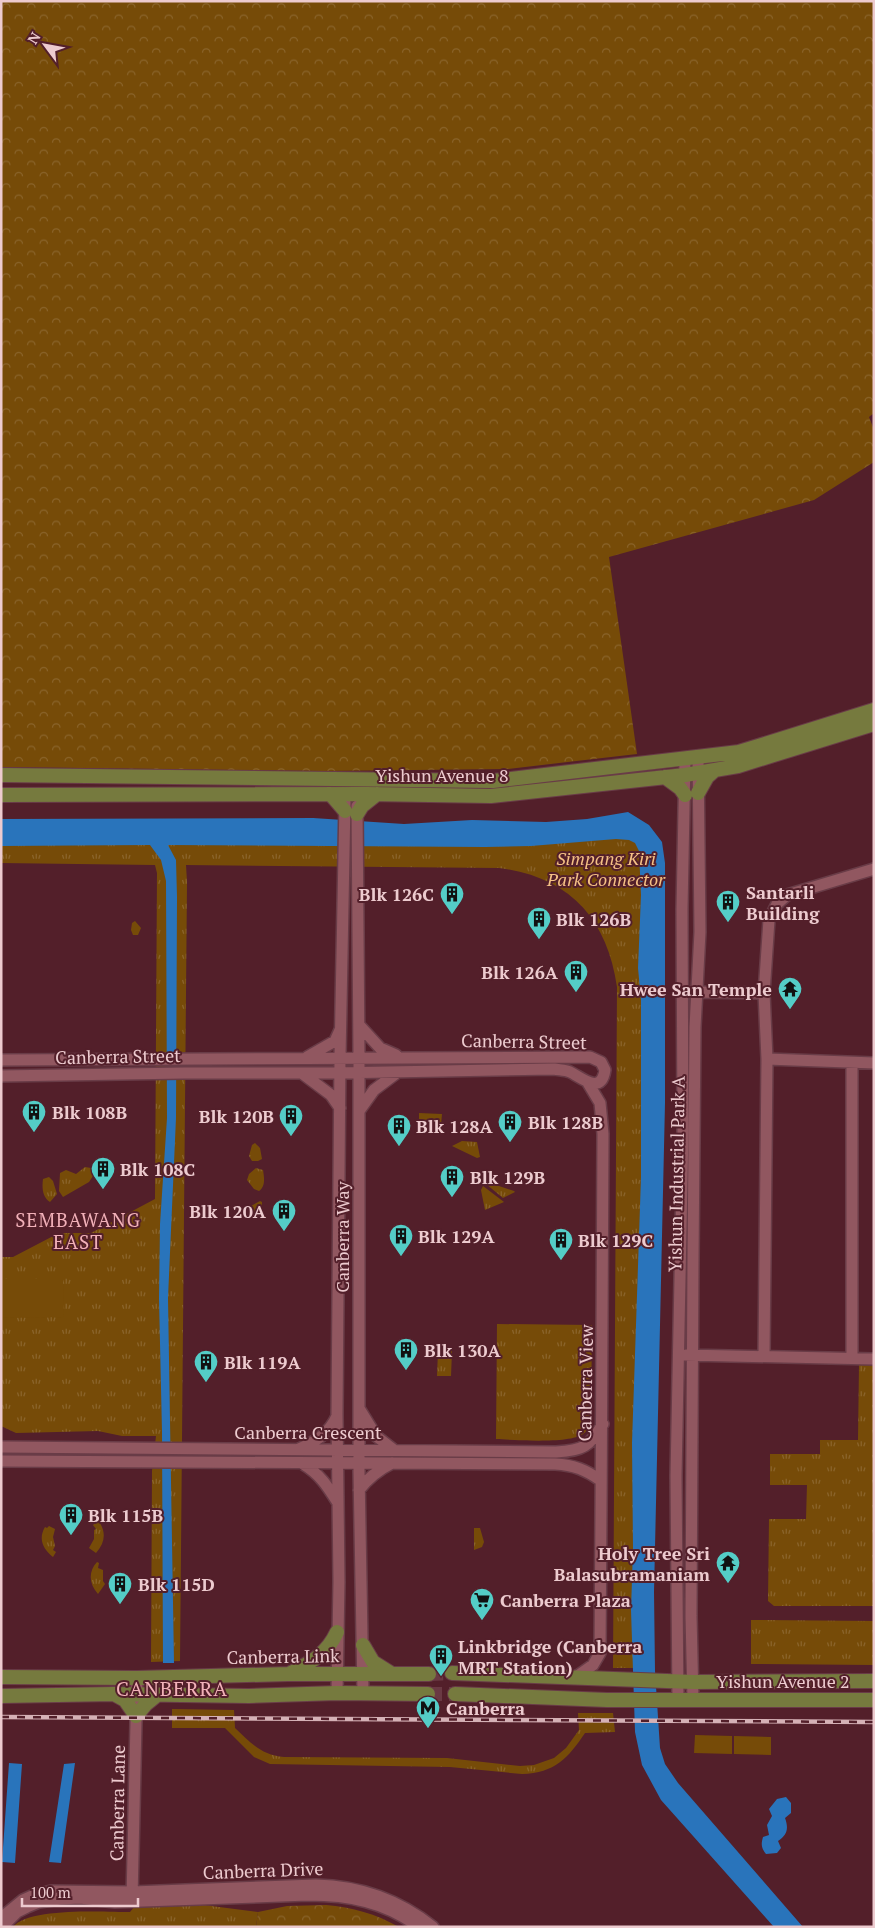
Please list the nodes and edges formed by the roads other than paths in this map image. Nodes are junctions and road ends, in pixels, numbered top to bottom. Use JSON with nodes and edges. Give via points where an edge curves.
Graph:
{"nodes":[{"id":1,"x":874,"y":710,"type":"edge"},
{"id":2,"x":874,"y":724,"type":"edge"},
{"id":3,"x":691,"y":758,"type":"junction"},
{"id":4,"x":715,"y":770,"type":"junction"},
{"id":5,"x":692,"y":774,"type":"junction"},
{"id":6,"x":1,"y":775,"type":"edge"},
{"id":7,"x":665,"y":777,"type":"junction"},
{"id":8,"x":350,"y":780,"type":"junction"},
{"id":9,"x":329,"y":794,"type":"junction"},
{"id":10,"x":351,"y":794,"type":"junction"},
{"id":11,"x":377,"y":794,"type":"junction"},
{"id":12,"x":692,"y":794,"type":"junction"},
{"id":13,"x":1,"y":795,"type":"edge"},
{"id":14,"x":351,"y":813,"type":"junction"},
{"id":15,"x":874,"y":869,"type":"edge"},
{"id":16,"x":683,"y":992,"type":"junction"},
{"id":17,"x":696,"y":992,"type":"junction"},
{"id":18,"x":764,"y":993,"type":"junction"},
{"id":19,"x":359,"y":1025,"type":"junction"},
{"id":20,"x":341,"y":1027,"type":"junction"},
{"id":21,"x":340,"y":1057,"type":"junction"},
{"id":22,"x":359,"y":1057,"type":"junction"},
{"id":23,"x":402,"y":1057,"type":"junction"},
{"id":24,"x":306,"y":1058,"type":"junction"},
{"id":25,"x":767,"y":1059,"type":"junction"},
{"id":26,"x":1,"y":1060,"type":"edge"},
{"id":27,"x":852,"y":1063,"type":"junction"},
{"id":28,"x":874,"y":1063,"type":"edge"},
{"id":29,"x":398,"y":1072,"type":"junction"},
{"id":30,"x":303,"y":1073,"type":"junction"},
{"id":31,"x":340,"y":1073,"type":"junction"},
{"id":32,"x":358,"y":1073,"type":"junction"},
{"id":33,"x":1,"y":1076,"type":"edge"},
{"id":34,"x":588,"y":1083,"type":"junction"},
{"id":35,"x":340,"y":1108,"type":"junction"},
{"id":36,"x":359,"y":1112,"type":"junction"},
{"id":37,"x":677,"y":1355,"type":"junction"},
{"id":38,"x":693,"y":1356,"type":"junction"},
{"id":39,"x":764,"y":1356,"type":"junction"},
{"id":40,"x":852,"y":1358,"type":"junction"},
{"id":41,"x":874,"y":1359,"type":"edge"},
{"id":42,"x":360,"y":1410,"type":"junction"},
{"id":43,"x":338,"y":1414,"type":"junction"},
{"id":44,"x":603,"y":1424,"type":"junction"},
{"id":45,"x":4,"y":1446,"type":"edge"},
{"id":46,"x":298,"y":1450,"type":"junction"},
{"id":47,"x":394,"y":1450,"type":"junction"},
{"id":48,"x":485,"y":1451,"type":"junction"},
{"id":49,"x":338,"y":1456,"type":"junction"},
{"id":50,"x":359,"y":1457,"type":"junction"},
{"id":51,"x":4,"y":1462,"type":"edge"},
{"id":52,"x":301,"y":1463,"type":"junction"},
{"id":53,"x":393,"y":1463,"type":"junction"},
{"id":54,"x":490,"y":1464,"type":"junction"},
{"id":55,"x":600,"y":1480,"type":"junction"},
{"id":56,"x":360,"y":1490,"type":"junction"},
{"id":57,"x":338,"y":1504,"type":"junction"},
{"id":58,"x":337,"y":1632,"type":"junction"},
{"id":59,"x":363,"y":1645,"type":"junction"},
{"id":60,"x":452,"y":1673,"type":"tunnel mouth"},
{"id":61,"x":288,"y":1674,"type":"junction"},
{"id":62,"x":337,"y":1674,"type":"junction"},
{"id":63,"x":363,"y":1674,"type":"junction"},
{"id":64,"x":392,"y":1674,"type":"junction"},
{"id":65,"x":428,"y":1674,"type":"tunnel mouth"},
{"id":66,"x":5,"y":1675,"type":"edge"},
{"id":67,"x":576,"y":1677,"type":"junction"},
{"id":68,"x":137,"y":1678,"type":"junction"},
{"id":69,"x":675,"y":1680,"type":"junction"},
{"id":70,"x":874,"y":1681,"type":"edge"},
{"id":71,"x":693,"y":1682,"type":"junction"},
{"id":72,"x":337,"y":1693,"type":"junction"},
{"id":73,"x":363,"y":1693,"type":"junction"},
{"id":74,"x":114,"y":1694,"type":"junction"},
{"id":75,"x":428,"y":1694,"type":"tunnel mouth"},
{"id":76,"x":455,"y":1694,"type":"tunnel mouth"},
{"id":77,"x":137,"y":1695,"type":"junction"},
{"id":78,"x":157,"y":1695,"type":"junction"},
{"id":79,"x":1,"y":1696,"type":"edge"},
{"id":80,"x":676,"y":1700,"type":"junction"},
{"id":81,"x":693,"y":1700,"type":"junction"},
{"id":82,"x":874,"y":1700,"type":"edge"},
{"id":83,"x":136,"y":1716,"type":"junction"},
{"id":84,"x":132,"y":1896,"type":"junction"},
{"id":85,"x":1,"y":1918,"type":"edge"},
{"id":86,"x":2,"y":1927,"type":"edge"},
{"id":87,"x":419,"y":1927,"type":"edge"},
{"id":88,"x":433,"y":1927,"type":"edge"}],
"edges":[{"from":1,"to":3,"type":"main road","name":"Yishun Avenue 8","via":[[739,752]]},
{"from":2,"to":4,"type":"main road","name":"Yishun Avenue 8","via":[[738,766]]},
{"from":3,"to":5,"type":"street","name":"Yishun Industrial Park A"},
{"from":3,"to":8,"type":"main road","name":"Yishun Avenue 8","via":[[493,781]]},
{"from":4,"to":5,"type":"main road","name":"Yishun Avenue 8"},
{"from":4,"to":12,"type":"main road"},
{"from":5,"to":7,"type":"main road","name":"Yishun Avenue 8"},
{"from":5,"to":12,"type":"street","name":"Yishun Industrial Park A"},
{"from":6,"to":8,"type":"main road","name":"Yishun Avenue 8"},
{"from":7,"to":11,"type":"main road","name":"Yishun Avenue 8","via":[[491,796]]},
{"from":7,"to":12,"type":"main road"},
{"from":8,"to":10,"type":"street","name":"Canberra Way"},
{"from":9,"to":10,"type":"main road","name":"Yishun Avenue 8"},
{"from":9,"to":13,"type":"main road","name":"Yishun Avenue 8"},
{"from":9,"to":14,"type":"main road"},
{"from":10,"to":11,"type":"main road","name":"Yishun Avenue 8"},
{"from":10,"to":14,"type":"street","name":"Canberra Way"},
{"from":11,"to":14,"type":"main road"},
{"from":12,"to":16,"type":"street","name":"Yishun Industrial Park A","via":[[682,909]]},
{"from":12,"to":17,"type":"street","name":"Yishun Industrial Park A","via":[[700,932]]},
{"from":14,"to":19,"type":"street","name":"Canberra Way","via":[[357,852]]},
{"from":14,"to":20,"type":"street","name":"Canberra Way","via":[[344,852]]},
{"from":15,"to":18,"type":"street","via":[[787,895],[776,904],[769,920]]},
{"from":16,"to":17,"type":"street"},
{"from":16,"to":37,"type":"street","name":"Yishun Industrial Park A"},
{"from":17,"to":18,"type":"street"},
{"from":17,"to":38,"type":"street","name":"Yishun Industrial Park A"},
{"from":18,"to":25,"type":"street"},
{"from":19,"to":22,"type":"street","name":"Canberra Way"},
{"from":19,"to":23,"type":"street","via":[[380,1048]]},
{"from":20,"to":21,"type":"street","name":"Canberra Way"},
{"from":20,"to":24,"type":"street","via":[[335,1041]]},
{"from":21,"to":22,"type":"street","name":"Canberra Street"},
{"from":21,"to":24,"type":"street","name":"Canberra Street"},
{"from":21,"to":31,"type":"street","name":"Canberra Way"},
{"from":22,"to":23,"type":"street","name":"Canberra Street"},
{"from":22,"to":32,"type":"street","name":"Canberra Way"},
{"from":23,"to":34,"type":"street","name":"Canberra Street","via":[[590,1057],[602,1062],[605,1070],[602,1078]]},
{"from":24,"to":26,"type":"street","name":"Canberra Street"},
{"from":25,"to":27,"type":"street"},
{"from":25,"to":39,"type":"street"},
{"from":27,"to":28,"type":"street"},
{"from":27,"to":40,"type":"street"},
{"from":29,"to":32,"type":"street","name":"Canberra Street"},
{"from":29,"to":34,"type":"street","name":"Canberra Street","via":[[554,1069],[571,1072]]},
{"from":29,"to":36,"type":"street","via":[[374,1090]]},
{"from":30,"to":31,"type":"street","name":"Canberra Street"},
{"from":30,"to":33,"type":"street","name":"Canberra Street"},
{"from":30,"to":35,"type":"street","via":[[326,1089]]},
{"from":31,"to":32,"type":"street","name":"Canberra Street"},
{"from":31,"to":35,"type":"street","name":"Canberra Way"},
{"from":32,"to":36,"type":"street","name":"Canberra Way"},
{"from":34,"to":44,"type":"street","name":"Canberra View","via":[[600,1103],[603,1134]]},
{"from":35,"to":43,"type":"street","name":"Canberra Way"},
{"from":36,"to":42,"type":"street","name":"Canberra Way"},
{"from":37,"to":38,"type":"street"},
{"from":37,"to":69,"type":"street","name":"Yishun Industrial Park A"},
{"from":38,"to":39,"type":"street"},
{"from":38,"to":71,"type":"street","name":"Yishun Industrial Park A"},
{"from":39,"to":40,"type":"street"},
{"from":40,"to":41,"type":"street"},
{"from":42,"to":47,"type":"street","via":[[376,1436]]},
{"from":42,"to":50,"type":"street","name":"Canberra Way"},
{"from":43,"to":46,"type":"street","via":[[318,1440]]},
{"from":43,"to":49,"type":"street","name":"Canberra Way"},
{"from":44,"to":48,"type":"street","name":"Canberra Crescent","via":[[592,1441],[575,1450]]},
{"from":44,"to":55,"type":"street","name":"Canberra View"},
{"from":45,"to":46,"type":"street","name":"Canberra Crescent"},
{"from":46,"to":49,"type":"street","name":"Canberra Crescent"},
{"from":47,"to":48,"type":"street","name":"Canberra Crescent"},
{"from":47,"to":50,"type":"street","name":"Canberra Crescent"},
{"from":48,"to":54,"type":"street","via":[[490,1457]]},
{"from":49,"to":50,"type":"street","name":"Canberra Crescent"},
{"from":49,"to":52,"type":"street","name":"Canberra Crescent"},
{"from":49,"to":57,"type":"street","name":"Canberra Way"},
{"from":50,"to":53,"type":"street","name":"Canberra Crescent"},
{"from":50,"to":56,"type":"street","name":"Canberra Way"},
{"from":51,"to":52,"type":"street","name":"Canberra Crescent"},
{"from":52,"to":57,"type":"street","via":[[321,1477]]},
{"from":53,"to":54,"type":"street","name":"Canberra Crescent"},
{"from":53,"to":56,"type":"street","via":[[366,1480]]},
{"from":54,"to":55,"type":"street","name":"Canberra Crescent","via":[[571,1465]]},
{"from":55,"to":67,"type":"street","name":"Canberra View","via":[[600,1653],[593,1665]]},
{"from":56,"to":59,"type":"street","name":"Canberra Way"},
{"from":57,"to":58,"type":"street","name":"Canberra Way"},
{"from":58,"to":61,"type":"main road","via":[[320,1656]]},
{"from":58,"to":62,"type":"street","name":"Canberra Way"},
{"from":59,"to":63,"type":"street","name":"Canberra Way"},
{"from":59,"to":64,"type":"main road","via":[[373,1662]]},
{"from":60,"to":67,"type":"main road"},
{"from":61,"to":62,"type":"main road","name":"Canberra Link"},
{"from":61,"to":68,"type":"main road","name":"Canberra Link"},
{"from":62,"to":63,"type":"main road","name":"Canberra Link"},
{"from":62,"to":72,"type":"street","name":"Canberra Way"},
{"from":63,"to":64,"type":"main road","name":"Canberra Link"},
{"from":63,"to":73,"type":"street","name":"Canberra Way"},
{"from":64,"to":65,"type":"main road","name":"Canberra Link"},
{"from":66,"to":68,"type":"main road","name":"Canberra Link"},
{"from":67,"to":69,"type":"main road"},
{"from":68,"to":77,"type":"street"},
{"from":69,"to":71,"type":"main road"},
{"from":69,"to":80,"type":"street","name":"Yishun Industrial Park A"},
{"from":70,"to":71,"type":"main road","name":"Yishun Avenue 2"},
{"from":71,"to":81,"type":"street","name":"Yishun Industrial Park A"},
{"from":72,"to":73,"type":"main road"},
{"from":72,"to":78,"type":"main road"},
{"from":73,"to":75,"type":"main road"},
{"from":74,"to":77,"type":"main road"},
{"from":74,"to":79,"type":"main road"},
{"from":74,"to":83,"type":"main road","via":[[125,1700]]},
{"from":76,"to":80,"type":"main road"},
{"from":77,"to":78,"type":"main road"},
{"from":77,"to":83,"type":"street"},
{"from":78,"to":83,"type":"main road"},
{"from":80,"to":81,"type":"main road"},
{"from":81,"to":82,"type":"main road","name":"Yishun Avenue 2"},
{"from":83,"to":84,"type":"street","name":"Canberra Lane"},
{"from":84,"to":85,"type":"street","name":"Canberra Drive","via":[[64,1891],[38,1894],[18,1903]]},
{"from":84,"to":86,"type":"street","name":"Canberra Drive","via":[[115,1902],[80,1898],[39,1902],[17,1912]]},
{"from":84,"to":87,"type":"street","name":"Canberra Drive","via":[[335,1895],[376,1904]]},
{"from":84,"to":88,"type":"street","name":"Canberra Drive","via":[[336,1885],[398,1903]]}]}
